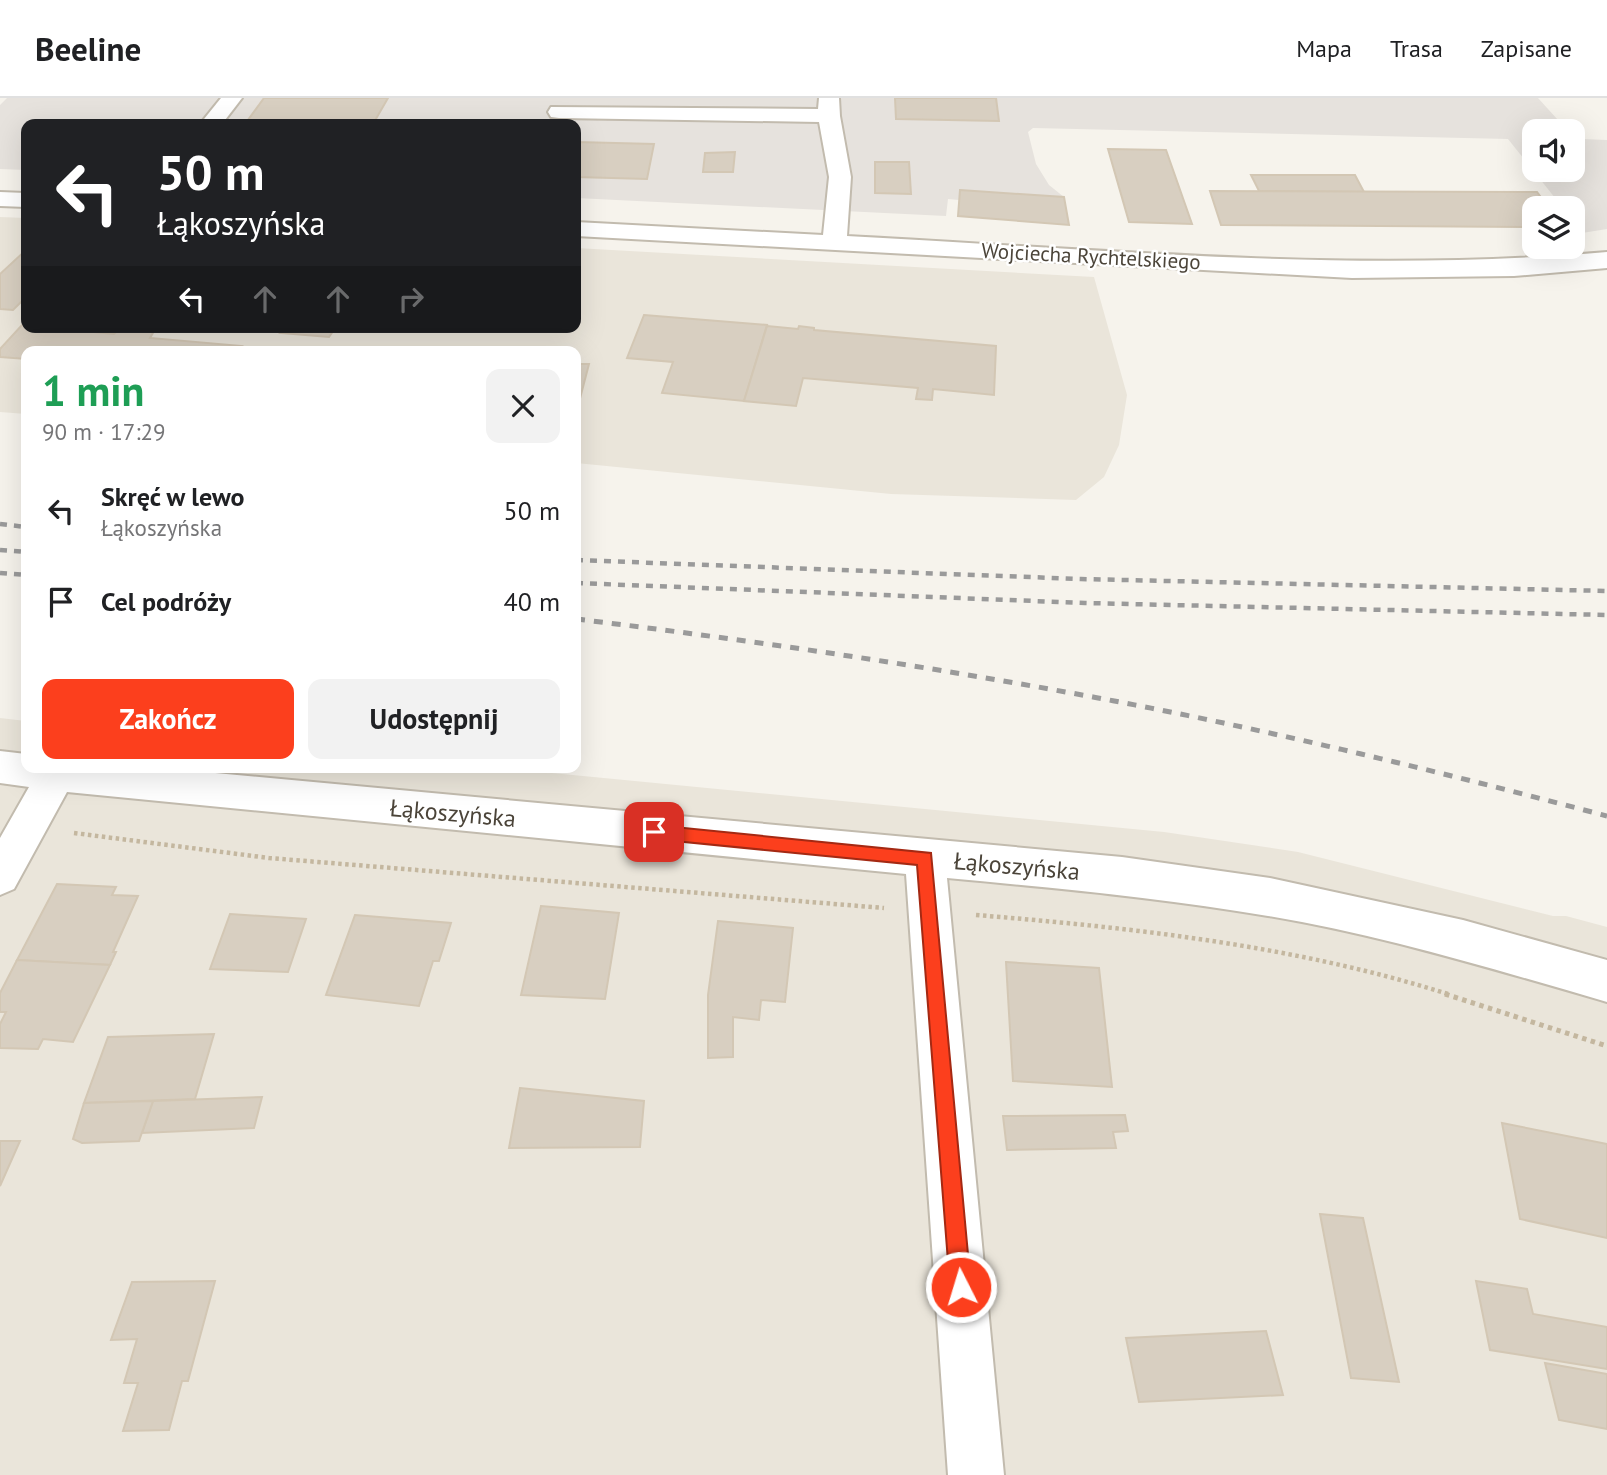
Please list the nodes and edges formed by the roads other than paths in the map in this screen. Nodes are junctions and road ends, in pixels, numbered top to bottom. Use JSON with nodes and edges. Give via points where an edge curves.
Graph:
{"nodes":[{"id":1,"x":232,"y":98,"type":"edge"},
{"id":2,"x":829,"y":107,"type":"edge"},
{"id":3,"x":559,"y":111,"type":"dead end"},
{"id":4,"x":215,"y":119,"type":"edge"},
{"id":5,"x":0,"y":199,"type":"edge"},
{"id":6,"x":21,"y":200,"type":"edge"},
{"id":7,"x":581,"y":229,"type":"edge"},
{"id":8,"x":834,"y":243,"type":"junction"},
{"id":9,"x":1607,"y":260,"type":"edge"},
{"id":10,"x":0,"y":767,"type":"edge"},
{"id":11,"x":21,"y":770,"type":"edge"},
{"id":12,"x":43,"y":773,"type":"edge"},
{"id":13,"x":57,"y":775,"type":"junction"},
{"id":14,"x":925,"y":858,"type":"junction"},
{"id":15,"x":0,"y":876,"type":"edge"},
{"id":16,"x":1607,"y":981,"type":"edge"},
{"id":17,"x":976,"y":1475,"type":"edge"}],
"edges":[{"from":1,"to":4,"type":"street"},
{"from":2,"to":3,"type":"street"},
{"from":2,"to":8,"type":"street","via":[[840,177]]},
{"from":5,"to":6,"type":"street"},
{"from":7,"to":8,"type":"street","name":"Wojciecha Rychtelskiego"},
{"from":8,"to":9,"type":"street","name":"Wojciecha Rychtelskiego","via":[[1352,270],[1514,268]]},
{"from":10,"to":11,"type":"street","name":"Łąkoszyńska"},
{"from":12,"to":13,"type":"street","name":"Łąkoszyńska"},
{"from":13,"to":14,"type":"street","name":"Łąkoszyńska"},
{"from":13,"to":15,"type":"street"},
{"from":14,"to":16,"type":"street","name":"Łąkoszyńska","via":[[1122,876],[1270,897],[1463,940]]},
{"from":14,"to":17,"type":"street"}]}
